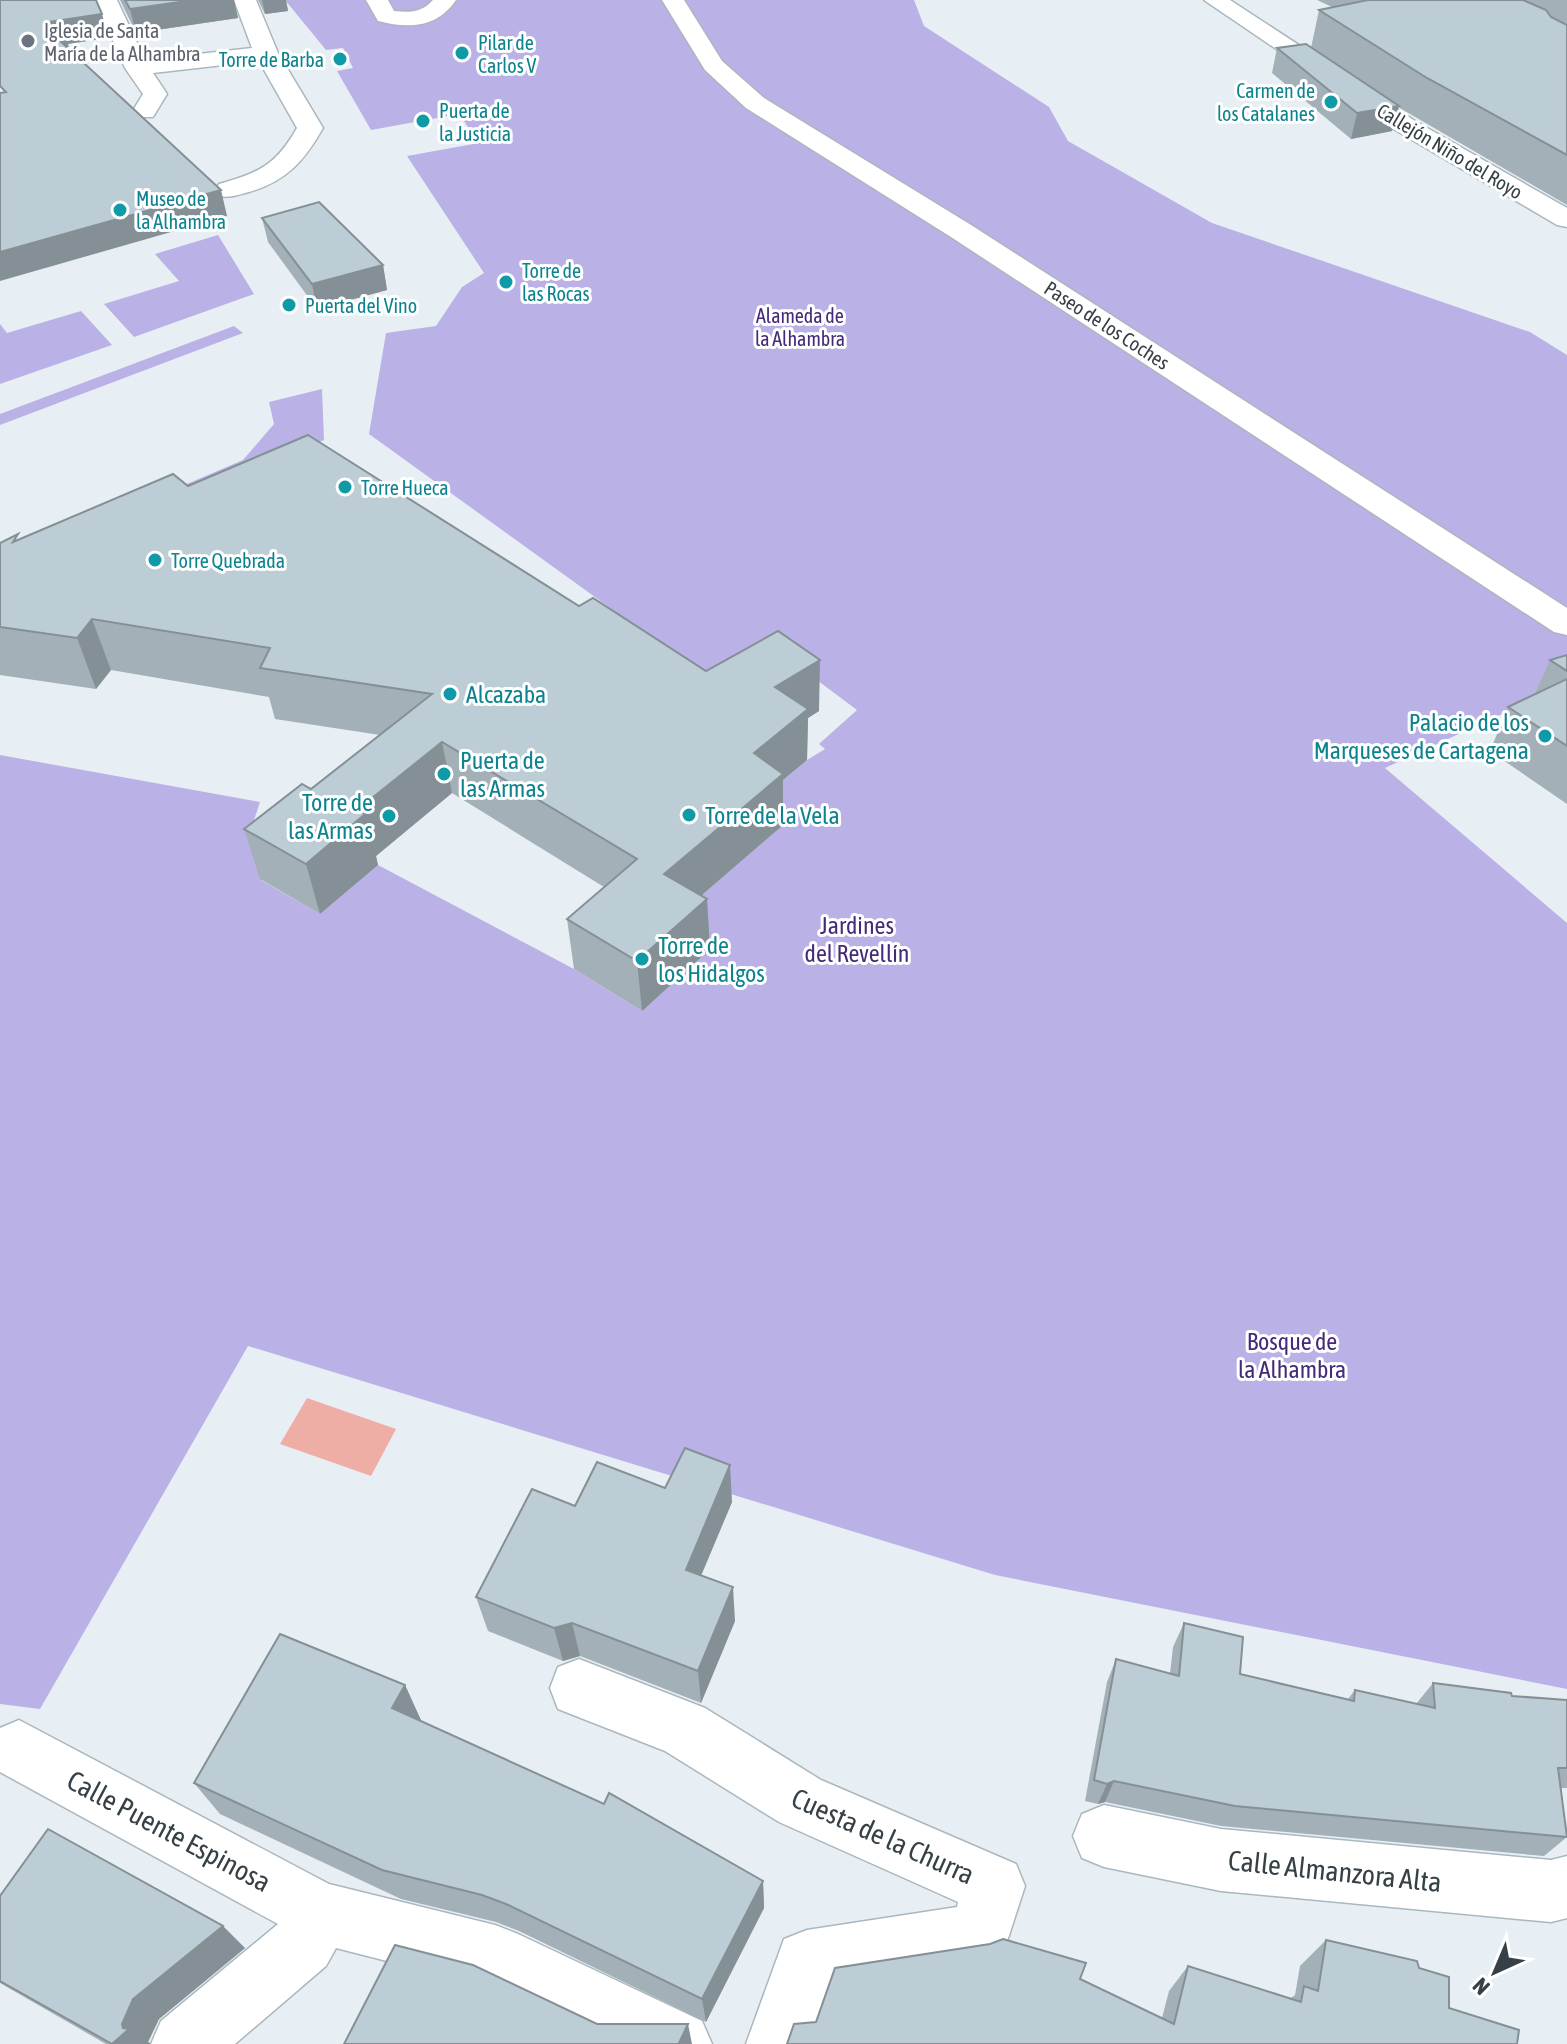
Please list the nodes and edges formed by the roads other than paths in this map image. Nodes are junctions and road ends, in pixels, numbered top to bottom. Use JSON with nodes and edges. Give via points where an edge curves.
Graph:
{"nodes":[{"id":1,"x":106,"y":0,"type":"edge"},
{"id":2,"x":245,"y":0,"type":"edge"},
{"id":3,"x":377,"y":0,"type":"edge"},
{"id":4,"x":445,"y":0,"type":"edge"},
{"id":5,"x":673,"y":0,"type":"edge"},
{"id":6,"x":1215,"y":0,"type":"edge"},
{"id":7,"x":266,"y":53,"type":"junction"},
{"id":8,"x":137,"y":68,"type":"junction"},
{"id":9,"x":144,"y":112,"type":"dead end"},
{"id":10,"x":228,"y":190,"type":"dead end"},
{"id":11,"x":1567,"y":219,"type":"edge"},
{"id":12,"x":1567,"y":624,"type":"edge"},
{"id":13,"x":579,"y":1688,"type":"dead end"},
{"id":14,"x":19,"y":1750,"type":"dead end"},
{"id":15,"x":1104,"y":1836,"type":"dead end"},
{"id":16,"x":1567,"y":1887,"type":"edge"},
{"id":17,"x":320,"y":1913,"type":"junction"},
{"id":18,"x":184,"y":2044,"type":"edge"},
{"id":19,"x":679,"y":2044,"type":"edge"},
{"id":20,"x":779,"y":2044,"type":"edge"}],
"edges":[{"from":1,"to":8,"type":"street"},
{"from":2,"to":7,"type":"street"},
{"from":3,"to":4,"type":"street","via":[[386,16],[402,20],[435,12]]},
{"from":5,"to":12,"type":"street","name":"Paseo de los Coches","via":[[713,65],[755,103]]},
{"from":6,"to":11,"type":"street","name":"Callejón Niño del Royo","via":[[1406,126]]},
{"from":7,"to":8,"type":"street"},
{"from":7,"to":10,"type":"street","via":[[310,128],[293,160],[268,179]]},
{"from":8,"to":9,"type":"street","via":[[155,94]]},
{"from":13,"to":20,"type":"street","name":"Cuesta de la Churra","via":[[684,1729],[800,1801],[994,1886],[980,1935],[807,1962]]},
{"from":14,"to":17,"type":"street","name":"Calle Puente Espinosa"},
{"from":15,"to":16,"type":"street","name":"Calle Almanzora Alta","via":[[1221,1860],[1551,1891]]},
{"from":17,"to":18,"type":"street","via":[[304,1944]]},
{"from":17,"to":19,"type":"street","name":"Calle Puente Espinosa","via":[[495,1957]]}]}
